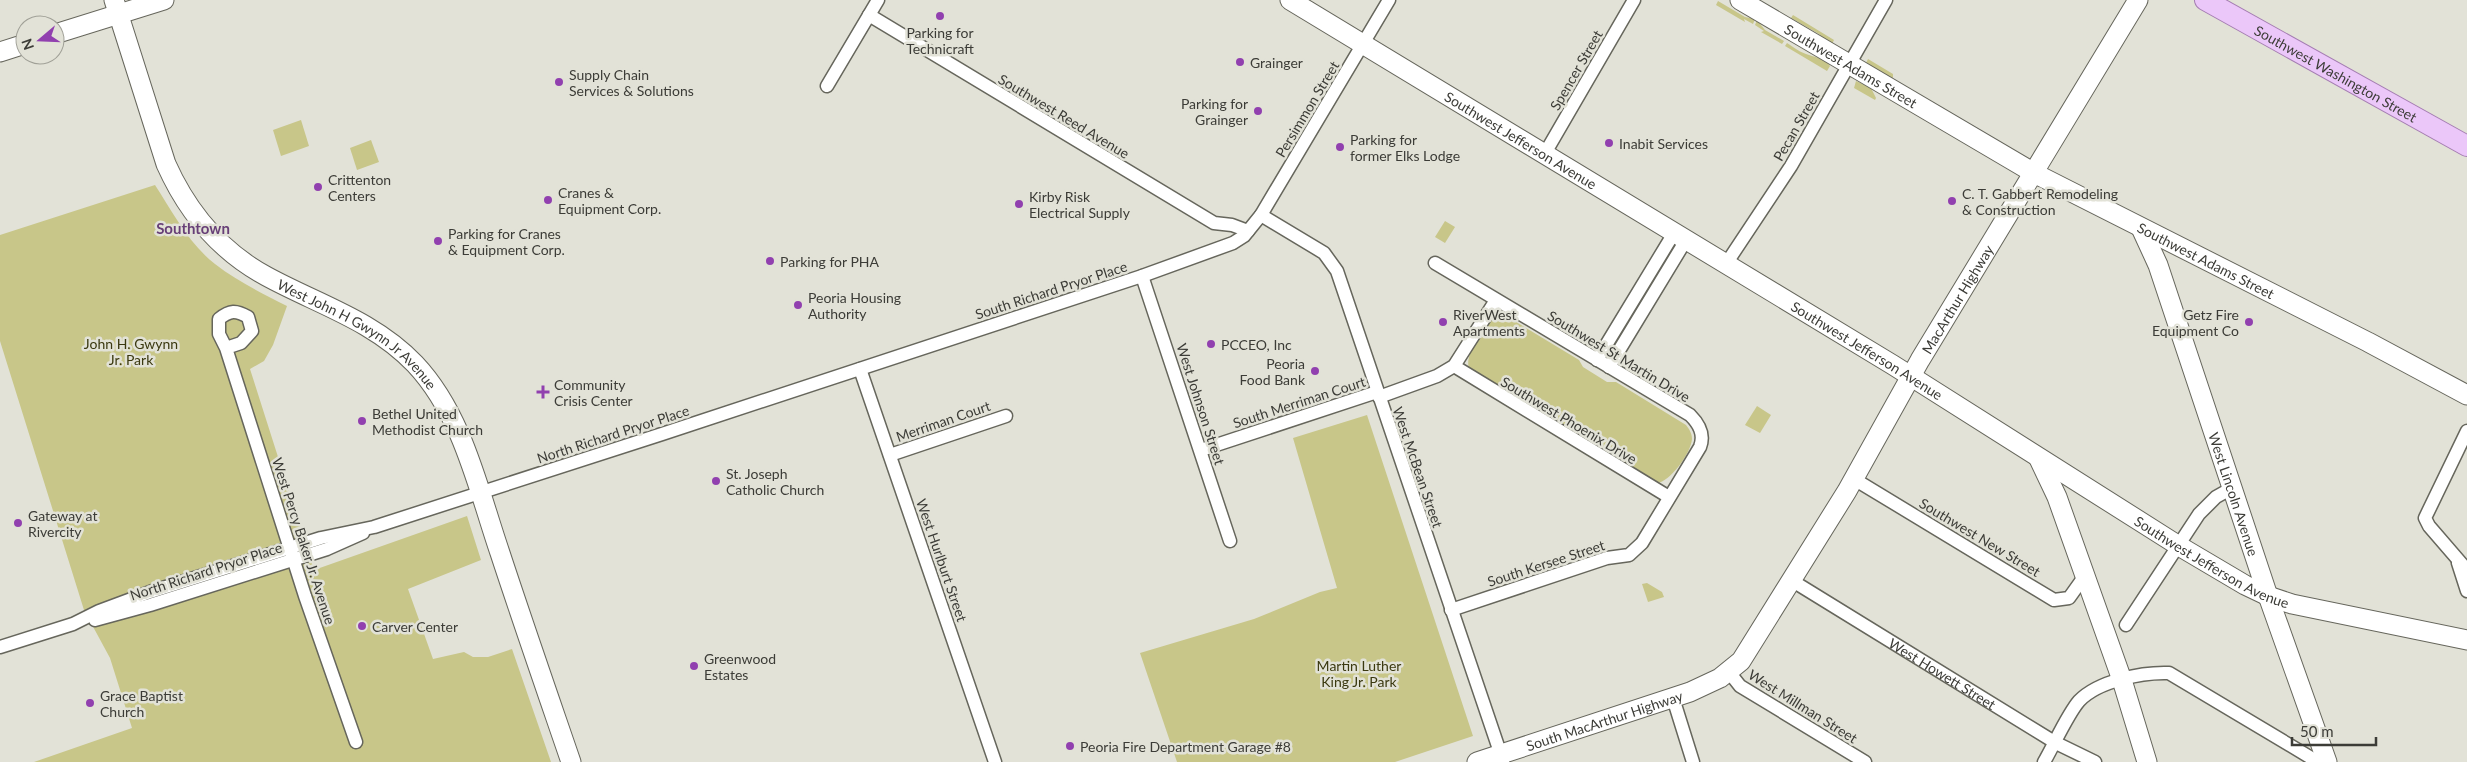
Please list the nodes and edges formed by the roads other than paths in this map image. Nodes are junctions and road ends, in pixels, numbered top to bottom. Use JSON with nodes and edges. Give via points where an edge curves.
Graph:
{"nodes":[{"id":1,"x":164,"y":0,"type":"edge"},
{"id":2,"x":878,"y":0,"type":"edge"},
{"id":3,"x":1290,"y":0,"type":"edge"},
{"id":4,"x":1389,"y":0,"type":"edge"},
{"id":5,"x":1634,"y":0,"type":"edge"},
{"id":6,"x":1740,"y":0,"type":"edge"},
{"id":7,"x":1886,"y":0,"type":"edge"},
{"id":8,"x":2138,"y":0,"type":"edge"},
{"id":9,"x":2206,"y":0,"type":"edge"},
{"id":10,"x":117,"y":7,"type":"edge"},
{"id":11,"x":869,"y":15,"type":"junction"},
{"id":12,"x":65,"y":30,"type":"edge"},
{"id":13,"x":1362,"y":44,"type":"junction"},
{"id":14,"x":15,"y":47,"type":"edge"},
{"id":15,"x":0,"y":52,"type":"edge"},
{"id":16,"x":1848,"y":65,"type":"junction"},
{"id":17,"x":827,"y":86,"type":"dead end"},
{"id":18,"x":2467,"y":146,"type":"edge"},
{"id":19,"x":1544,"y":155,"type":"junction"},
{"id":20,"x":2034,"y":173,"type":"junction"},
{"id":21,"x":1261,"y":215,"type":"junction"},
{"id":22,"x":2141,"y":228,"type":"junction"},
{"id":23,"x":1248,"y":232,"type":"junction"},
{"id":24,"x":1680,"y":237,"type":"junction"},
{"id":25,"x":1435,"y":263,"type":"dead end"},
{"id":26,"x":1726,"y":264,"type":"junction"},
{"id":27,"x":1142,"y":276,"type":"junction"},
{"id":28,"x":1496,"y":300,"type":"junction"},
{"id":29,"x":226,"y":348,"type":"dead end"},
{"id":30,"x":1597,"y":360,"type":"junction"},
{"id":31,"x":1454,"y":366,"type":"junction"},
{"id":32,"x":1609,"y":367,"type":"junction"},
{"id":33,"x":860,"y":368,"type":"junction"},
{"id":34,"x":1911,"y":377,"type":"junction"},
{"id":35,"x":1378,"y":394,"type":"junction"},
{"id":36,"x":2467,"y":396,"type":"edge"},
{"id":37,"x":1006,"y":416,"type":"dead end"},
{"id":38,"x":2467,"y":431,"type":"edge"},
{"id":39,"x":1703,"y":435,"type":"joint"},
{"id":40,"x":1201,"y":450,"type":"junction"},
{"id":41,"x":890,"y":455,"type":"junction"},
{"id":42,"x":2039,"y":458,"type":"junction"},
{"id":43,"x":1854,"y":479,"type":"junction"},
{"id":44,"x":2232,"y":488,"type":"junction"},
{"id":45,"x":480,"y":493,"type":"junction"},
{"id":46,"x":1669,"y":497,"type":"junction"},
{"id":47,"x":1230,"y":542,"type":"dead end"},
{"id":48,"x":2179,"y":546,"type":"junction"},
{"id":49,"x":292,"y":553,"type":"junction"},
{"id":50,"x":2457,"y":558,"type":"junction"},
{"id":51,"x":2467,"y":570,"type":"edge"},
{"id":52,"x":2084,"y":577,"type":"junction"},
{"id":53,"x":1792,"y":580,"type":"junction"},
{"id":54,"x":2467,"y":591,"type":"edge"},
{"id":55,"x":2268,"y":596,"type":"junction"},
{"id":56,"x":1451,"y":610,"type":"junction"},
{"id":57,"x":2126,"y":626,"type":"dead end"},
{"id":58,"x":2467,"y":640,"type":"edge"},
{"id":59,"x":0,"y":647,"type":"edge"},
{"id":60,"x":1729,"y":672,"type":"junction"},
{"id":61,"x":2122,"y":680,"type":"junction"},
{"id":62,"x":1673,"y":698,"type":"junction"},
{"id":63,"x":356,"y":742,"type":"dead end"},
{"id":64,"x":2056,"y":743,"type":"junction"},
{"id":65,"x":1502,"y":758,"type":"edge"},
{"id":66,"x":571,"y":762,"type":"edge"},
{"id":67,"x":995,"y":762,"type":"edge"},
{"id":68,"x":1476,"y":762,"type":"edge"},
{"id":69,"x":1693,"y":762,"type":"edge"},
{"id":70,"x":1865,"y":762,"type":"edge"},
{"id":71,"x":2044,"y":762,"type":"edge"},
{"id":72,"x":2095,"y":762,"type":"edge"},
{"id":73,"x":2147,"y":762,"type":"edge"},
{"id":74,"x":2318,"y":762,"type":"edge"},
{"id":75,"x":2326,"y":762,"type":"edge"}],
"edges":[{"from":1,"to":10,"type":"main road"},
{"from":2,"to":11,"type":"street"},
{"from":3,"to":13,"type":"main road","name":"Southwest Jefferson Avenue"},
{"from":4,"to":13,"type":"street","name":"Persimmon Street"},
{"from":5,"to":19,"type":"street","name":"Spencer Street"},
{"from":6,"to":16,"type":"main road","name":"Southwest Adams Street"},
{"from":7,"to":16,"type":"street","name":"Pecan Street"},
{"from":8,"to":20,"type":"main road","name":"MacArthur Highway"},
{"from":9,"to":18,"type":"main road","name":"Southwest Washington Street"},
{"from":10,"to":12,"type":"main road"},
{"from":10,"to":45,"type":"main road","name":"West John H Gwynn Jr Avenue","via":[[166,164],[188,205],[215,237],[246,263],[363,323],[411,361],[447,410]]},
{"from":11,"to":17,"type":"street"},
{"from":11,"to":23,"type":"street","name":"Southwest Reed Avenue","via":[[1214,223],[1232,225]]},
{"from":13,"to":19,"type":"main road","name":"Southwest Jefferson Avenue"},
{"from":13,"to":21,"type":"street","name":"Persimmon Street"},
{"from":14,"to":15,"type":"main road"},
{"from":16,"to":20,"type":"main road","name":"Southwest Adams Street"},
{"from":16,"to":26,"type":"street","name":"Pecan Street","via":[[1791,166]]},
{"from":19,"to":24,"type":"main road","name":"Southwest Jefferson Avenue"},
{"from":20,"to":22,"type":"main road","name":"Southwest Adams Street"},
{"from":20,"to":34,"type":"main road","name":"MacArthur Highway"},
{"from":21,"to":23,"type":"street","name":"Persimmon Street"},
{"from":21,"to":35,"type":"street","name":"West McBean Street","via":[[1324,254],[1337,272]]},
{"from":22,"to":36,"type":"main road","name":"Southwest Adams Street","via":[[2368,342]]},
{"from":22,"to":44,"type":"main road","name":"West Lincoln Avenue","via":[[2158,265]]},
{"from":23,"to":27,"type":"street","name":"South Richard Pryor Place","via":[[1233,243]]},
{"from":24,"to":26,"type":"main road","name":"Southwest Jefferson Avenue"},
{"from":24,"to":30,"type":"street"},
{"from":24,"to":32,"type":"street"},
{"from":25,"to":28,"type":"street","name":"Southwest St Martin Drive"},
{"from":26,"to":34,"type":"main road","name":"Southwest Jefferson Avenue"},
{"from":27,"to":33,"type":"street","name":"South Richard Pryor Place"},
{"from":27,"to":40,"type":"street","name":"West Johnson Street"},
{"from":28,"to":30,"type":"street","name":"Southwest St Martin Drive"},
{"from":28,"to":31,"type":"street"},
{"from":29,"to":49,"type":"street","name":"West Percy Baker Jr. Avenue"},
{"from":30,"to":32,"type":"street","name":"Southwest St Martin Drive"},
{"from":31,"to":35,"type":"street","name":"South Merriman Court","via":[[1437,376]]},
{"from":31,"to":46,"type":"street","name":"Southwest Phoenix Drive"},
{"from":32,"to":39,"type":"street","name":"Southwest St Martin Drive","via":[[1690,416]]},
{"from":33,"to":41,"type":"street","name":"West Hurlburt Street"},
{"from":33,"to":45,"type":"street","name":"North Richard Pryor Place"},
{"from":34,"to":42,"type":"main road","name":"Southwest Jefferson Avenue"},
{"from":34,"to":43,"type":"main road","name":"MacArthur Highway"},
{"from":35,"to":40,"type":"street","name":"South Merriman Court"},
{"from":35,"to":56,"type":"street","name":"West McBean Street"},
{"from":37,"to":41,"type":"street","name":"Merriman Court"},
{"from":38,"to":50,"type":"street","via":[[2425,518]]},
{"from":39,"to":46,"type":"street","name":"South Kersee Street","via":[[1700,447]]},
{"from":40,"to":47,"type":"street","name":"West Johnson Street"},
{"from":41,"to":67,"type":"street","name":"West Hurlburt Street"},
{"from":42,"to":48,"type":"main road","name":"Southwest Jefferson Avenue"},
{"from":42,"to":52,"type":"main road","via":[[2057,497]]},
{"from":43,"to":52,"type":"street","name":"Southwest New Street","via":[[2054,600],[2069,598]]},
{"from":43,"to":53,"type":"main road","name":"MacArthur Highway"},
{"from":44,"to":48,"type":"street","via":[[2203,510]]},
{"from":44,"to":55,"type":"main road","name":"West Lincoln Avenue"},
{"from":45,"to":49,"type":"street","name":"North Richard Pryor Place","via":[[374,527],[321,538]]},
{"from":45,"to":66,"type":"main road","name":"West John H Gwynn Jr Avenue"},
{"from":46,"to":56,"type":"street","name":"South Kersee Street","via":[[1642,543],[1628,555],[1607,558]]},
{"from":48,"to":55,"type":"main road","name":"Southwest Jefferson Avenue"},
{"from":48,"to":57,"type":"street"},
{"from":49,"to":59,"type":"street","name":"North Richard Pryor Place","via":[[133,598],[73,624]]},
{"from":49,"to":63,"type":"street","name":"West Percy Baker Jr. Avenue"},
{"from":50,"to":51,"type":"street"},
{"from":50,"to":54,"type":"street"},
{"from":52,"to":61,"type":"main road"},
{"from":53,"to":60,"type":"main road","name":"MacArthur Highway","via":[[1745,655]]},
{"from":53,"to":64,"type":"street","name":"West Howett Street"},
{"from":55,"to":58,"type":"main road","name":"Southwest Jefferson Avenue","via":[[2292,604]]},
{"from":55,"to":75,"type":"main road","name":"West Lincoln Avenue"},
{"from":56,"to":65,"type":"street","name":"West McBean Street"},
{"from":60,"to":62,"type":"main road","name":"South MacArthur Highway"},
{"from":60,"to":70,"type":"street","name":"West Millman Street","via":[[1740,686]]},
{"from":61,"to":64,"type":"street","via":[[2091,690],[2078,702]]},
{"from":61,"to":73,"type":"main road"},
{"from":61,"to":74,"type":"street","via":[[2148,672],[2169,673]]},
{"from":62,"to":65,"type":"main road","name":"South MacArthur Highway"},
{"from":62,"to":69,"type":"street"},
{"from":64,"to":71,"type":"street"},
{"from":64,"to":72,"type":"street","name":"West Howett Street"},
{"from":65,"to":68,"type":"main road","name":"South MacArthur Highway"}]}
